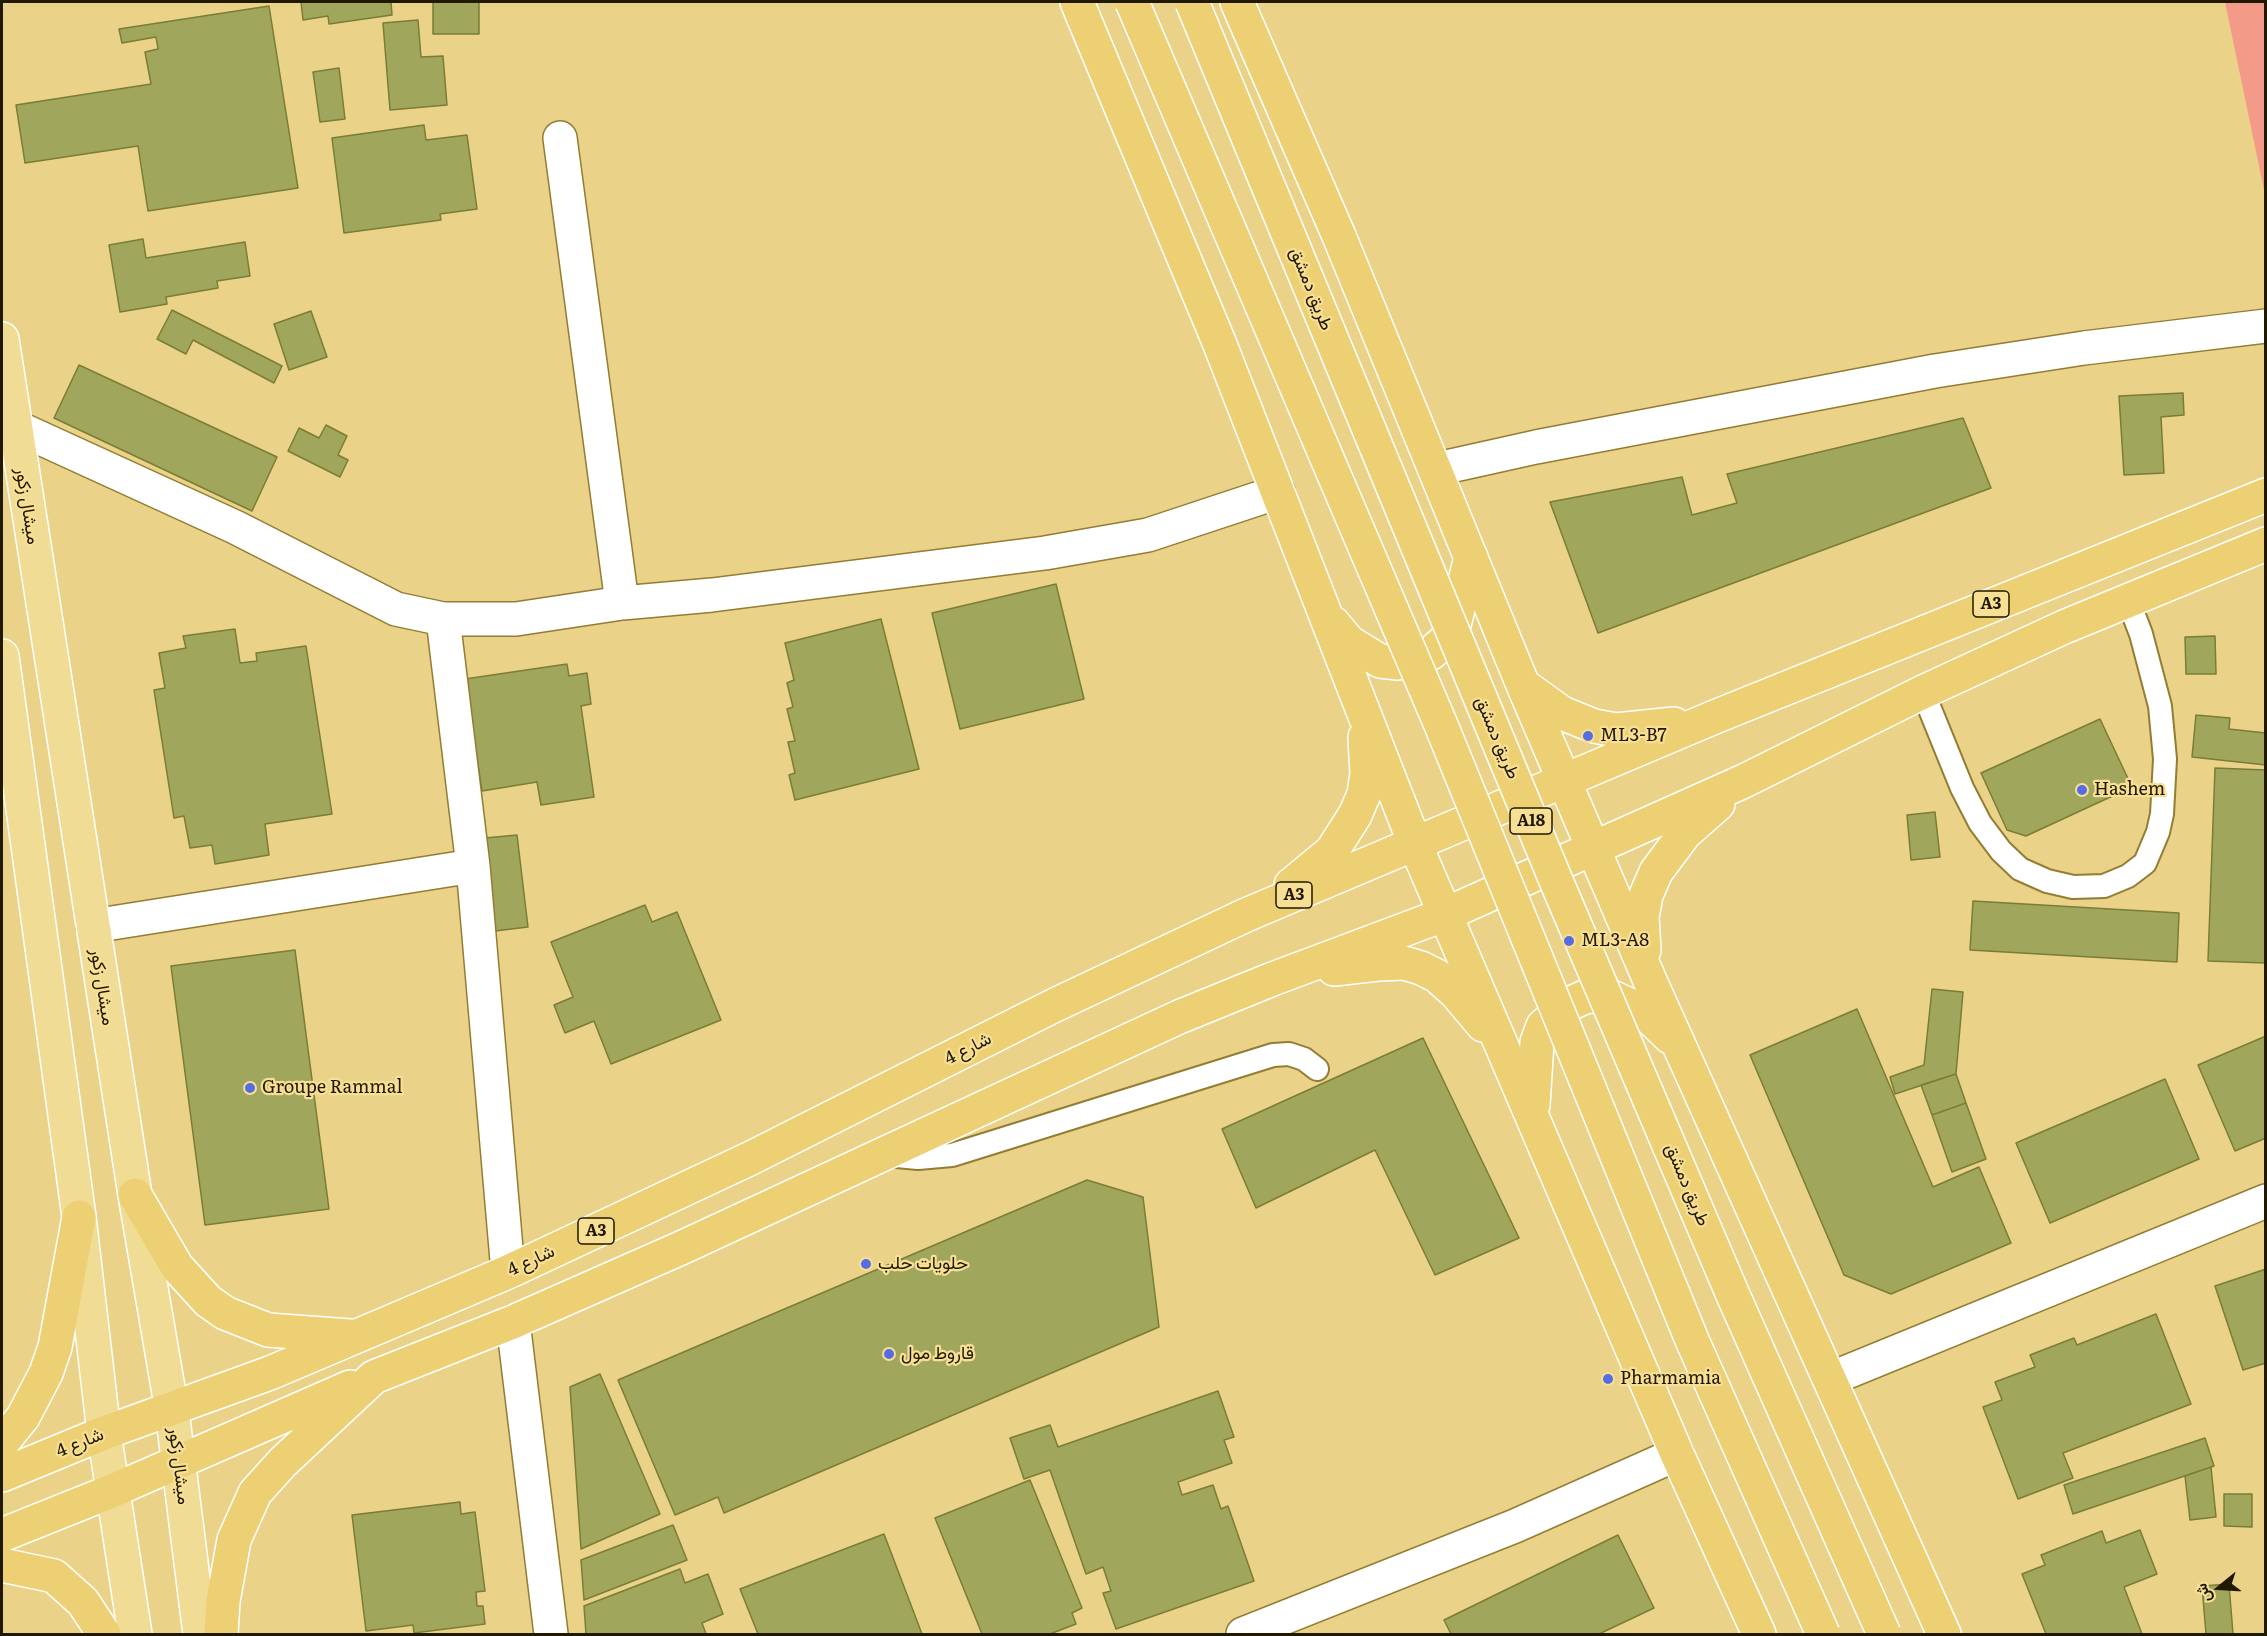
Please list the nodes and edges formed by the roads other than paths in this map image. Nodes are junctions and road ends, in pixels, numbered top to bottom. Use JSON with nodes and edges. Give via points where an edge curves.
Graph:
{"nodes":[{"id":1,"x":1077,"y":2,"type":"edge"},
{"id":2,"x":1132,"y":2,"type":"edge"},
{"id":3,"x":1192,"y":2,"type":"edge"},
{"id":4,"x":1237,"y":2,"type":"edge"},
{"id":5,"x":560,"y":138,"type":"dead end"},
{"id":6,"x":2265,"y":326,"type":"edge"},
{"id":7,"x":2,"y":339,"type":"edge"},
{"id":8,"x":14,"y":426,"type":"junction"},
{"id":9,"x":1437,"y":469,"type":"junction"},
{"id":10,"x":1278,"y":492,"type":"junction"},
{"id":11,"x":2265,"y":495,"type":"edge"},
{"id":12,"x":2265,"y":544,"type":"edge"},
{"id":13,"x":1471,"y":557,"type":"junction"},
{"id":14,"x":2128,"y":600,"type":"junction"},
{"id":15,"x":622,"y":603,"type":"junction"},
{"id":16,"x":1323,"y":609,"type":"junction"},
{"id":17,"x":443,"y":619,"type":"junction"},
{"id":18,"x":2,"y":656,"type":"edge"},
{"id":19,"x":1523,"y":685,"type":"junction"},
{"id":20,"x":1923,"y":692,"type":"junction"},
{"id":21,"x":1363,"y":709,"type":"junction"},
{"id":22,"x":1717,"y":716,"type":"junction"},
{"id":23,"x":1744,"y":781,"type":"junction"},
{"id":24,"x":1564,"y":782,"type":"junction"},
{"id":25,"x":9,"y":784,"type":"edge"},
{"id":26,"x":1415,"y":844,"type":"junction"},
{"id":27,"x":1595,"y":849,"type":"junction"},
{"id":28,"x":473,"y":866,"type":"junction"},
{"id":29,"x":1446,"y":914,"type":"junction"},
{"id":30,"x":1246,"y":915,"type":"junction"},
{"id":31,"x":93,"y":926,"type":"junction"},
{"id":32,"x":1270,"y":980,"type":"junction"},
{"id":33,"x":1651,"y":983,"type":"junction"},
{"id":34,"x":1682,"y":1049,"type":"junction"},
{"id":35,"x":1510,"y":1065,"type":"junction"},
{"id":36,"x":1317,"y":1070,"type":"dead end"},
{"id":37,"x":1533,"y":1115,"type":"junction"},
{"id":38,"x":884,"y":1155,"type":"junction"},
{"id":39,"x":135,"y":1195,"type":"junction"},
{"id":40,"x":2265,"y":1201,"type":"edge"},
{"id":41,"x":79,"y":1217,"type":"junction"},
{"id":42,"x":508,"y":1272,"type":"junction"},
{"id":43,"x":513,"y":1322,"type":"junction"},
{"id":44,"x":361,"y":1336,"type":"junction"},
{"id":45,"x":374,"y":1377,"type":"junction"},
{"id":46,"x":1830,"y":1379,"type":"junction"},
{"id":47,"x":172,"y":1411,"type":"junction"},
{"id":48,"x":104,"y":1433,"type":"junction"},
{"id":49,"x":2,"y":1443,"type":"edge"},
{"id":50,"x":1677,"y":1454,"type":"junction"},
{"id":51,"x":178,"y":1462,"type":"junction"},
{"id":52,"x":2,"y":1475,"type":"edge"},
{"id":53,"x":112,"y":1491,"type":"junction"},
{"id":54,"x":2,"y":1535,"type":"edge"},
{"id":55,"x":2,"y":1566,"type":"edge"},
{"id":56,"x":1286,"y":1626,"type":"edge"},
{"id":57,"x":104,"y":1635,"type":"edge"},
{"id":58,"x":135,"y":1635,"type":"edge"},
{"id":59,"x":200,"y":1635,"type":"edge"},
{"id":60,"x":221,"y":1635,"type":"edge"},
{"id":61,"x":551,"y":1635,"type":"edge"},
{"id":62,"x":1243,"y":1635,"type":"edge"},
{"id":63,"x":1759,"y":1635,"type":"edge"},
{"id":64,"x":1824,"y":1635,"type":"edge"},
{"id":65,"x":1884,"y":1635,"type":"edge"},
{"id":66,"x":1944,"y":1635,"type":"edge"}],
"edges":[{"from":1,"to":10,"type":"highway","via":[[1167,213]]},
{"from":2,"to":64,"type":"highway","number":"A18","bridge":true,"via":[[1441,725],[1692,1340]]},
{"from":3,"to":65,"type":"highway","name":"طريق دمشق","number":"A18","bridge":true,"via":[[1557,883]]},
{"from":4,"to":9,"type":"highway"},
{"from":5,"to":15,"type":"street"},
{"from":6,"to":9,"type":"street","via":[[2084,348],[1923,374]]},
{"from":7,"to":8,"type":"main road","name":"ميشال زكور"},
{"from":8,"to":17,"type":"street","via":[[246,532],[396,609]]},
{"from":8,"to":31,"type":"main road","name":"ميشال زكور"},
{"from":9,"to":13,"type":"highway"},
{"from":10,"to":15,"type":"street","via":[[1188,523],[1111,542],[803,584]]},
{"from":10,"to":16,"type":"highway"},
{"from":11,"to":22,"type":"highway","number":"A3"},
{"from":12,"to":14,"type":"highway"},
{"from":13,"to":16,"type":"highway","via":[[1454,625],[1445,641],[1414,661],[1380,661],[1363,652],[1344,636]]},
{"from":13,"to":19,"type":"highway"},
{"from":14,"to":20,"type":"highway"},
{"from":14,"to":20,"type":"lane","via":[[2160,706],[2165,791],[2158,832],[2145,863],[2128,876],[2104,886],[2073,887],[2020,869],[1980,823]]},
{"from":15,"to":17,"type":"street","via":[[516,620]]},
{"from":16,"to":21,"type":"highway"},
{"from":17,"to":28,"type":"street"},
{"from":18,"to":25,"type":"main road"},
{"from":19,"to":22,"type":"highway","via":[[1575,719],[1616,730]]},
{"from":19,"to":24,"type":"highway"},
{"from":20,"to":23,"type":"highway"},
{"from":21,"to":26,"type":"highway"},
{"from":21,"to":30,"type":"highway","via":[[1367,774],[1364,794],[1344,837],[1319,864]]},
{"from":22,"to":24,"type":"highway","number":"A3"},
{"from":23,"to":27,"type":"highway"},
{"from":23,"to":33,"type":"highway","via":[[1685,833],[1656,872],[1642,917],[1642,943]]},
{"from":24,"to":26,"type":"highway","number":"A3"},
{"from":24,"to":27,"type":"highway"},
{"from":25,"to":41,"type":"main road"},
{"from":26,"to":29,"type":"highway"},
{"from":26,"to":30,"type":"highway","number":"A3"},
{"from":27,"to":29,"type":"highway"},
{"from":27,"to":33,"type":"highway"},
{"from":28,"to":31,"type":"street"},
{"from":28,"to":42,"type":"street"},
{"from":29,"to":32,"type":"highway"},
{"from":29,"to":35,"type":"highway"},
{"from":30,"to":42,"type":"highway","name":"شارع 4","number":"A3","via":[[1055,1005],[749,1159]]},
{"from":31,"to":39,"type":"main road","name":"ميشال زكور"},
{"from":32,"to":35,"type":"highway","via":[[1378,964],[1404,963],[1421,968],[1437,976],[1473,1011]]},
{"from":32,"to":38,"type":"highway","via":[[1179,1017]]},
{"from":33,"to":34,"type":"highway"},
{"from":34,"to":37,"type":"highway","via":[[1630,1003],[1587,996],[1568,1005],[1543,1026],[1533,1060]]},
{"from":34,"to":46,"type":"highway"},
{"from":35,"to":37,"type":"highway"},
{"from":36,"to":38,"type":"lane","via":[[1304,1059],[1289,1054],[1273,1055],[952,1155]]},
{"from":37,"to":50,"type":"highway"},
{"from":38,"to":43,"type":"highway"},
{"from":39,"to":44,"type":"highway","via":[[177,1267],[208,1301],[225,1313],[268,1330]]},
{"from":39,"to":47,"type":"main road","name":"ميشال زكور"},
{"from":40,"to":46,"type":"street"},
{"from":41,"to":48,"type":"main road"},
{"from":41,"to":49,"type":"highway","via":[[55,1347],[30,1407]]},
{"from":42,"to":44,"type":"highway","name":"شارع 4","number":"A3"},
{"from":43,"to":45,"type":"highway"},
{"from":43,"to":61,"type":"street"},
{"from":44,"to":47,"type":"highway","name":"شارع 4","number":"A3"},
{"from":45,"to":51,"type":"highway"},
{"from":45,"to":60,"type":"highway","via":[[255,1493],[234,1540]]},
{"from":46,"to":66,"type":"highway"},
{"from":47,"to":48,"type":"highway","name":"شارع 4","number":"A3"},
{"from":47,"to":51,"type":"main road","name":"ميشال زكور"},
{"from":48,"to":52,"type":"highway","name":"شارع 4","number":"A3"},
{"from":48,"to":53,"type":"main road"},
{"from":50,"to":56,"type":"street"},
{"from":50,"to":63,"type":"highway"},
{"from":51,"to":53,"type":"highway"},
{"from":51,"to":59,"type":"main road","name":"ميشال زكور"},
{"from":53,"to":54,"type":"highway"},
{"from":53,"to":58,"type":"main road"},
{"from":55,"to":57,"type":"highway","via":[[54,1576],[83,1602]]},
{"from":56,"to":62,"type":"street"}]}
